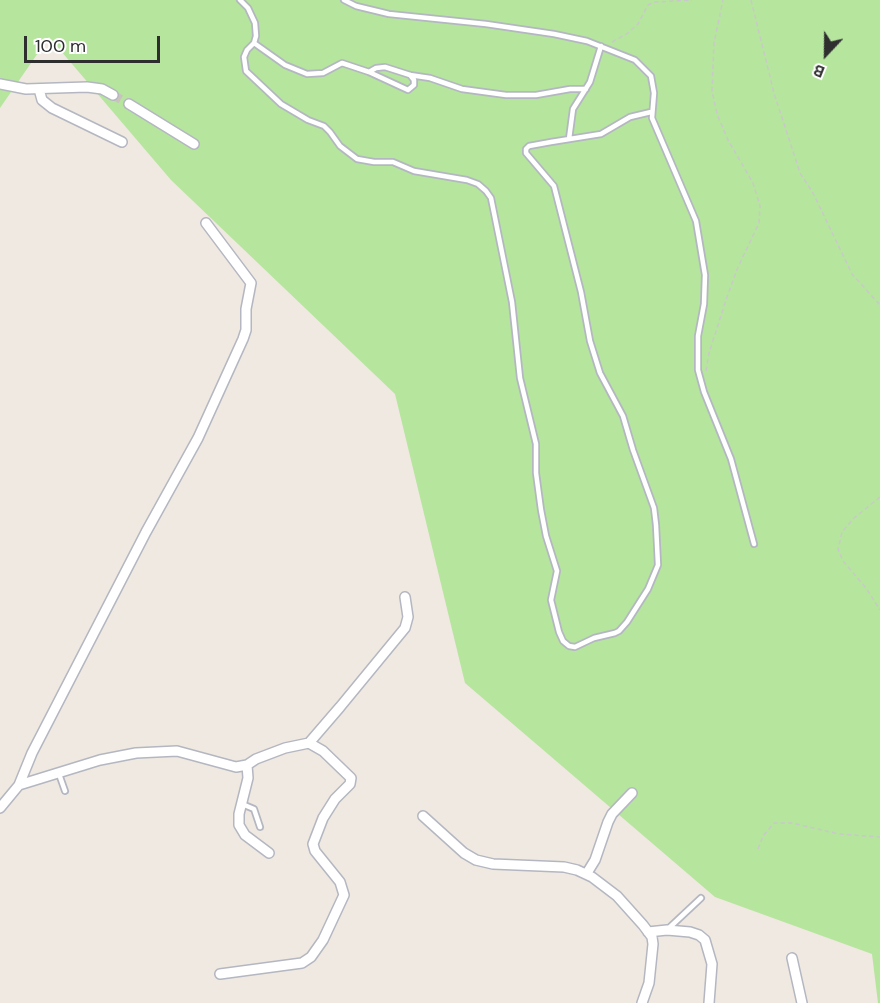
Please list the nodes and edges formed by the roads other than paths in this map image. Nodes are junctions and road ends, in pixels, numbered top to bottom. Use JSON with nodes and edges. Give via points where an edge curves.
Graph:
{"nodes":[{"id":1,"x":240,"y":0,"type":"edge"},
{"id":2,"x":344,"y":0,"type":"edge"},
{"id":3,"x":254,"y":43,"type":"junction"},
{"id":4,"x":601,"y":46,"type":"junction"},
{"id":5,"x":369,"y":72,"type":"junction"},
{"id":6,"x":410,"y":75,"type":"junction"},
{"id":7,"x":0,"y":84,"type":"edge"},
{"id":8,"x":39,"y":89,"type":"junction"},
{"id":9,"x":586,"y":89,"type":"junction"},
{"id":10,"x":113,"y":95,"type":"tunnel mouth"},
{"id":11,"x":129,"y":104,"type":"tunnel mouth"},
{"id":12,"x":651,"y":112,"type":"junction"},
{"id":13,"x":569,"y":139,"type":"junction"},
{"id":14,"x":122,"y":142,"type":"dead end"},
{"id":15,"x":194,"y":144,"type":"dead end"},
{"id":16,"x":206,"y":223,"type":"dead end"},
{"id":17,"x":754,"y":544,"type":"dead end"},
{"id":18,"x":405,"y":597,"type":"dead end"},
{"id":19,"x":309,"y":742,"type":"junction"},
{"id":20,"x":248,"y":765,"type":"junction"},
{"id":21,"x":58,"y":774,"type":"junction"},
{"id":22,"x":19,"y":785,"type":"junction"},
{"id":23,"x":66,"y":791,"type":"dead end"},
{"id":24,"x":632,"y":793,"type":"dead end"},
{"id":25,"x":242,"y":804,"type":"junction"},
{"id":26,"x":0,"y":808,"type":"edge"},
{"id":27,"x":423,"y":816,"type":"dead end"},
{"id":28,"x":261,"y":827,"type":"dead end"},
{"id":29,"x":269,"y":853,"type":"dead end"},
{"id":30,"x":586,"y":873,"type":"junction"},
{"id":31,"x":700,"y":898,"type":"dead end"},
{"id":32,"x":667,"y":930,"type":"junction"},
{"id":33,"x":648,"y":932,"type":"junction"},
{"id":34,"x":792,"y":958,"type":"dead end"},
{"id":35,"x":220,"y":974,"type":"dead end"},
{"id":36,"x":642,"y":1003,"type":"edge"},
{"id":37,"x":709,"y":1003,"type":"edge"},
{"id":38,"x":802,"y":1003,"type":"edge"}],
"edges":[{"from":1,"to":3,"type":"lane","via":[[255,22]]},
{"from":2,"to":4,"type":"lane","via":[[389,14],[554,34]]},
{"from":3,"to":5,"type":"lane","via":[[285,65],[307,74],[323,73],[342,63]]},
{"from":3,"to":13,"type":"lane","via":[[244,57],[246,71],[281,104],[330,132],[348,154],[467,180],[478,184],[491,198],[512,302],[520,378],[536,444],[541,510],[557,571],[551,600],[563,641],[575,647],[620,631],[648,589],[658,565],[658,549],[654,508],[623,416],[600,373],[590,341],[557,193],[526,153],[529,146]]},
{"from":4,"to":9,"type":"lane"},
{"from":4,"to":12,"type":"lane","via":[[635,60],[651,76]]},
{"from":5,"to":6,"type":"lane","via":[[385,67]]},
{"from":5,"to":6,"type":"lane","via":[[408,90],[414,85]]},
{"from":6,"to":9,"type":"lane","via":[[462,89],[506,95]]},
{"from":7,"to":8,"type":"street"},
{"from":8,"to":10,"type":"street","via":[[87,87]]},
{"from":8,"to":14,"type":"street","via":[[42,100],[52,108]]},
{"from":9,"to":13,"type":"lane","via":[[573,109]]},
{"from":11,"to":15,"type":"street"},
{"from":12,"to":13,"type":"lane","via":[[630,117],[601,134]]},
{"from":12,"to":17,"type":"lane","via":[[696,220],[705,275],[698,370],[731,459]]},
{"from":16,"to":22,"type":"street","via":[[251,283],[246,330],[198,438],[146,532]]},
{"from":18,"to":19,"type":"street","via":[[405,628]]},
{"from":19,"to":20,"type":"street"},
{"from":19,"to":35,"type":"street","via":[[351,778],[323,818],[313,844],[340,882],[344,895],[322,940],[302,963]]},
{"from":20,"to":21,"type":"street","via":[[236,767],[177,751],[152,751],[100,760]]},
{"from":20,"to":25,"type":"street"},
{"from":21,"to":22,"type":"street"},
{"from":21,"to":23,"type":"lane"},
{"from":22,"to":26,"type":"street"},
{"from":24,"to":30,"type":"street","via":[[612,814],[596,860]]},
{"from":25,"to":28,"type":"lane","via":[[254,809]]},
{"from":25,"to":29,"type":"street","via":[[239,825],[245,835]]},
{"from":27,"to":30,"type":"street","via":[[476,860],[564,867]]},
{"from":30,"to":33,"type":"street","via":[[617,896]]},
{"from":31,"to":32,"type":"lane"},
{"from":32,"to":33,"type":"street"},
{"from":32,"to":37,"type":"street","via":[[690,932],[705,940],[712,964]]},
{"from":33,"to":36,"type":"street","via":[[653,951]]},
{"from":34,"to":38,"type":"street"}]}
